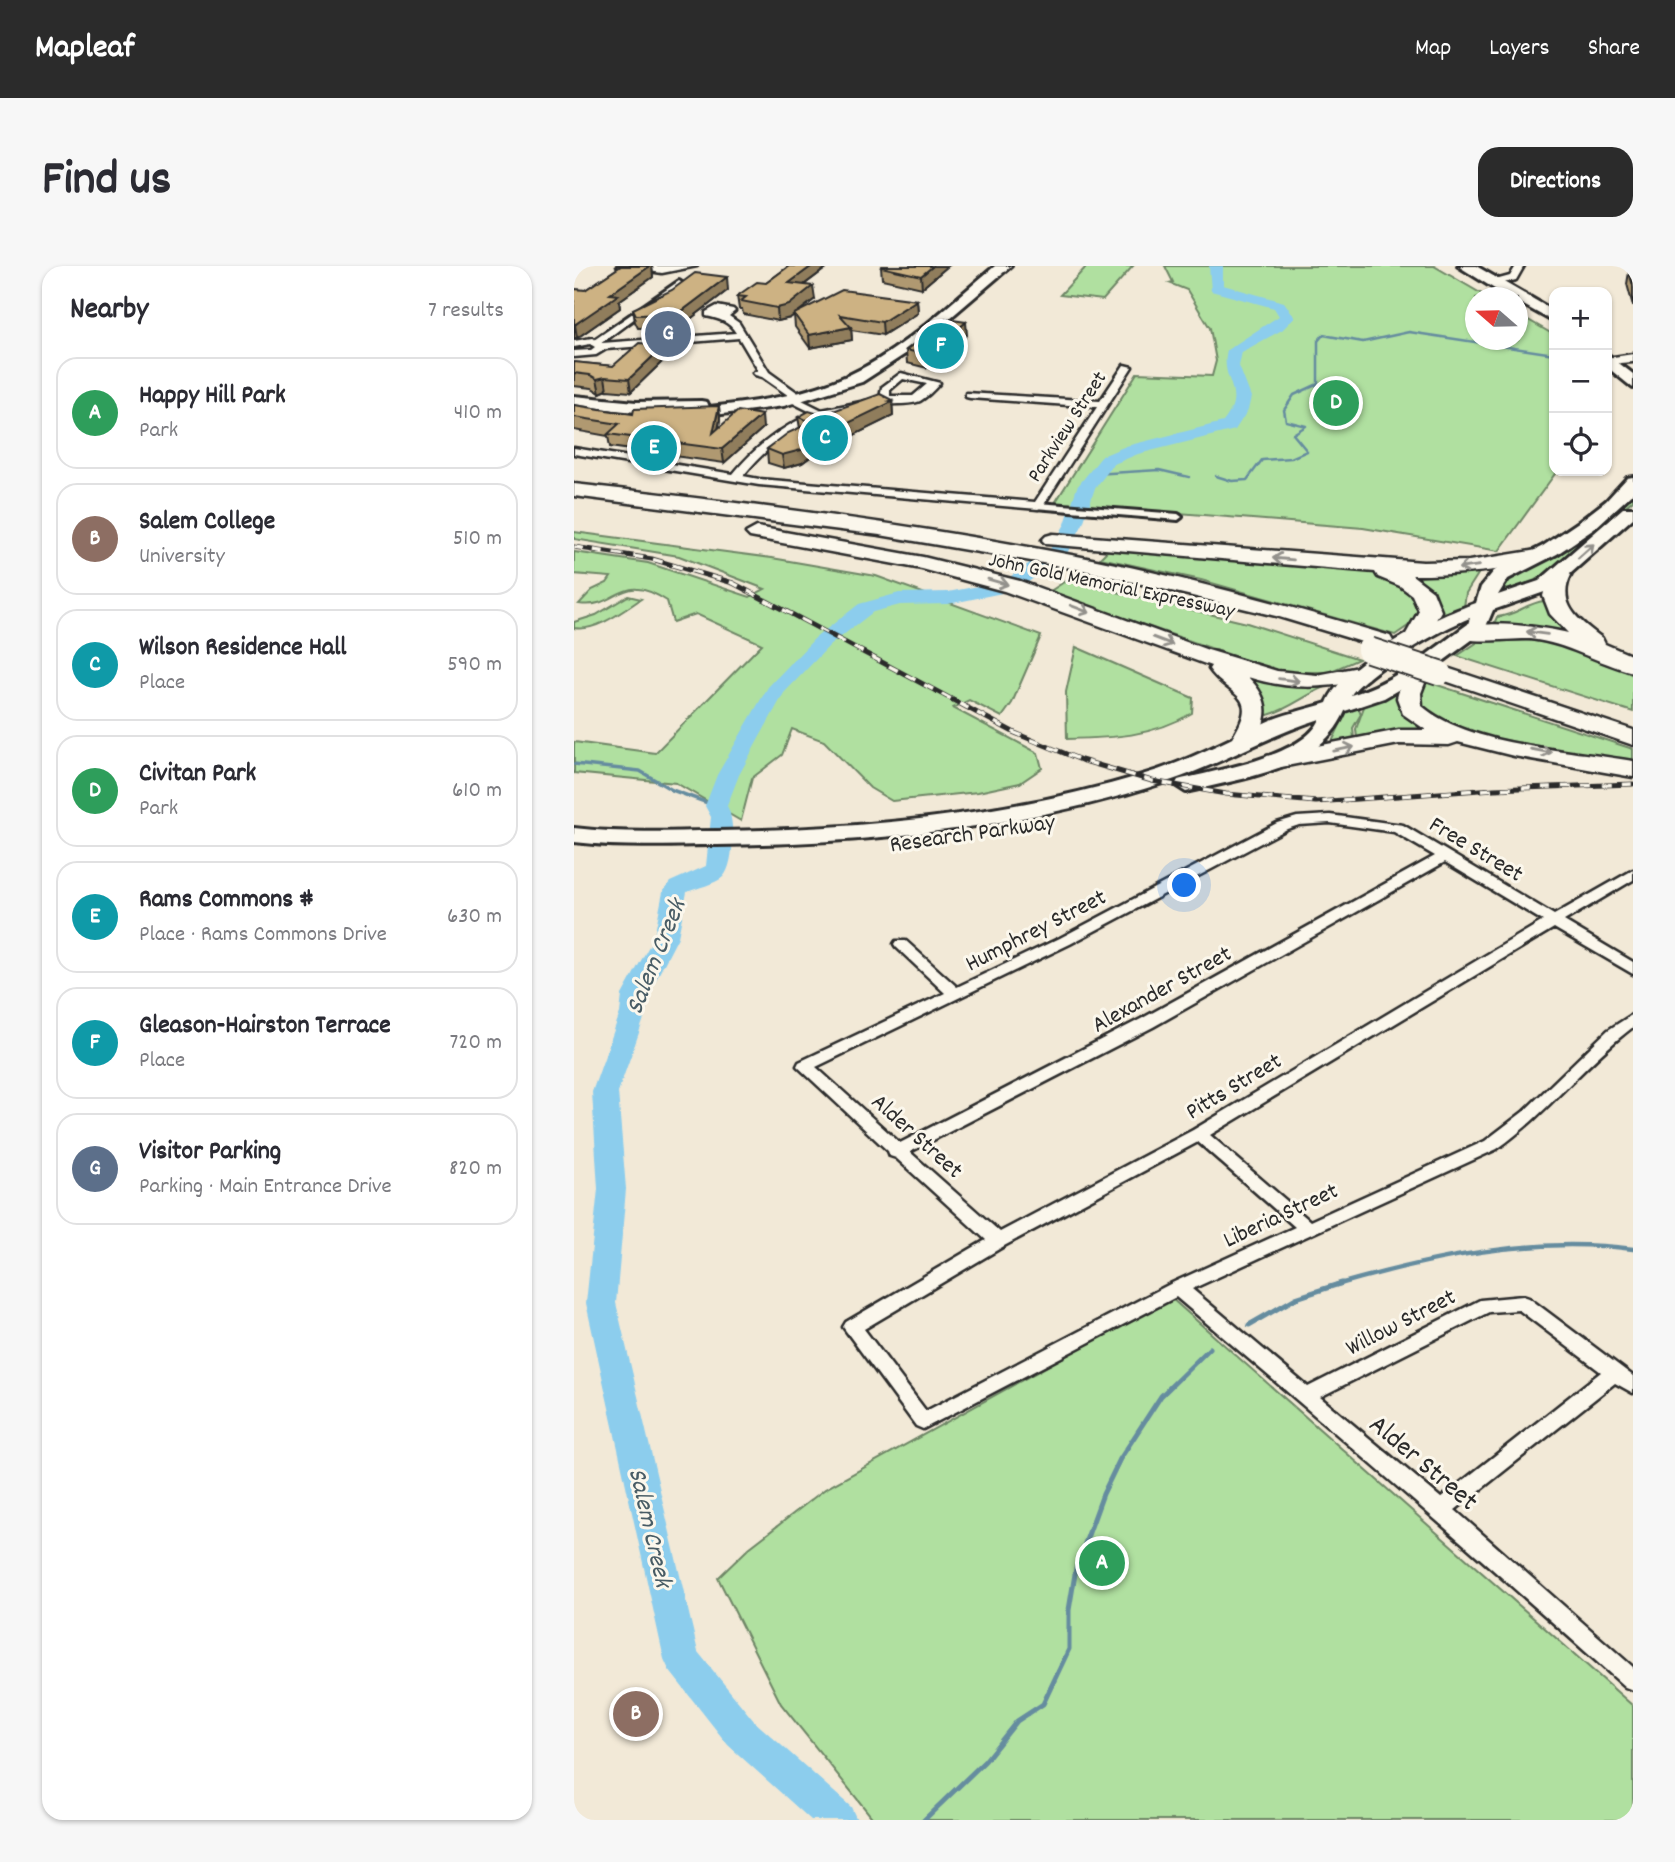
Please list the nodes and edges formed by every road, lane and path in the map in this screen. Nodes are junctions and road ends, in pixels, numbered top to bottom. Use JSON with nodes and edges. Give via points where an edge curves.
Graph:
{"nodes":[{"id":1,"x":621,"y":266,"type":"edge"},
{"id":2,"x":693,"y":266,"type":"edge"},
{"id":3,"x":992,"y":266,"type":"edge"},
{"id":4,"x":1004,"y":266,"type":"edge"},
{"id":5,"x":1447,"y":266,"type":"edge"},
{"id":6,"x":1465,"y":266,"type":"edge"},
{"id":7,"x":1520,"y":266,"type":"edge"},
{"id":8,"x":1492,"y":282,"type":"junction"},
{"id":9,"x":679,"y":283,"type":"edge"},
{"id":10,"x":1482,"y":287,"type":"edge"},
{"id":11,"x":1528,"y":313,"type":"edge"},
{"id":12,"x":1549,"y":314,"type":"edge"},
{"id":13,"x":723,"y":316,"type":"dead end"},
{"id":14,"x":1549,"y":324,"type":"edge"},
{"id":15,"x":743,"y":335,"type":"junction"},
{"id":16,"x":574,"y":344,"type":"edge"},
{"id":17,"x":600,"y":344,"type":"junction"},
{"id":18,"x":577,"y":355,"type":"edge"},
{"id":19,"x":1619,"y":358,"type":"edge"},
{"id":20,"x":1127,"y":367,"type":"dead end"},
{"id":21,"x":1633,"y":383,"type":"edge"},
{"id":22,"x":793,"y":394,"type":"junction"},
{"id":23,"x":970,"y":394,"type":"dead end"},
{"id":24,"x":885,"y":399,"type":"edge"},
{"id":25,"x":574,"y":401,"type":"edge"},
{"id":26,"x":1102,"y":404,"type":"junction"},
{"id":27,"x":832,"y":409,"type":"junction"},
{"id":28,"x":574,"y":410,"type":"edge"},
{"id":29,"x":820,"y":413,"type":"junction"},
{"id":30,"x":574,"y":451,"type":"edge"},
{"id":31,"x":736,"y":478,"type":"junction"},
{"id":32,"x":1633,"y":482,"type":"edge"},
{"id":33,"x":574,"y":490,"type":"edge"},
{"id":34,"x":574,"y":504,"type":"edge"},
{"id":35,"x":1038,"y":506,"type":"junction"},
{"id":36,"x":1060,"y":508,"type":"joint"},
{"id":37,"x":1633,"y":508,"type":"edge"},
{"id":38,"x":643,"y":512,"type":"junction"},
{"id":39,"x":1113,"y":512,"type":"joint"},
{"id":40,"x":1178,"y":517,"type":"dead end"},
{"id":41,"x":1010,"y":548,"type":"junction"},
{"id":42,"x":1537,"y":556,"type":"junction"},
{"id":43,"x":1351,"y":565,"type":"junction"},
{"id":44,"x":1560,"y":575,"type":"junction"},
{"id":45,"x":1485,"y":606,"type":"junction"},
{"id":46,"x":1417,"y":635,"type":"junction"},
{"id":47,"x":1468,"y":635,"type":"junction"},
{"id":48,"x":1602,"y":650,"type":"junction"},
{"id":49,"x":1200,"y":655,"type":"junction"},
{"id":50,"x":1633,"y":665,"type":"edge"},
{"id":51,"x":1437,"y":669,"type":"junction"},
{"id":52,"x":1359,"y":674,"type":"junction"},
{"id":53,"x":1337,"y":706,"type":"junction"},
{"id":54,"x":1633,"y":722,"type":"edge"},
{"id":55,"x":1633,"y":738,"type":"edge"},
{"id":56,"x":1242,"y":740,"type":"junction"},
{"id":57,"x":1474,"y":740,"type":"junction"},
{"id":58,"x":1276,"y":761,"type":"junction"},
{"id":59,"x":1633,"y":769,"type":"edge"},
{"id":60,"x":1282,"y":826,"type":"joint"},
{"id":61,"x":574,"y":837,"type":"edge"},
{"id":62,"x":774,"y":844,"type":"junction"},
{"id":63,"x":670,"y":845,"type":"junction"},
{"id":64,"x":574,"y":852,"type":"edge"},
{"id":65,"x":1445,"y":856,"type":"junction"},
{"id":66,"x":1633,"y":874,"type":"edge"},
{"id":67,"x":1556,"y":921,"type":"junction"},
{"id":68,"x":901,"y":944,"type":"dead end"},
{"id":69,"x":1633,"y":969,"type":"edge"},
{"id":70,"x":956,"y":994,"type":"junction"},
{"id":71,"x":1633,"y":1018,"type":"edge"},
{"id":72,"x":805,"y":1066,"type":"joint"},
{"id":73,"x":1199,"y":1135,"type":"junction"},
{"id":74,"x":896,"y":1152,"type":"junction"},
{"id":75,"x":1307,"y":1228,"type":"junction"},
{"id":76,"x":998,"y":1241,"type":"junction"},
{"id":77,"x":1178,"y":1288,"type":"junction"},
{"id":78,"x":1615,"y":1372,"type":"junction"},
{"id":79,"x":1633,"y":1386,"type":"edge"},
{"id":80,"x":1304,"y":1396,"type":"junction"},
{"id":81,"x":923,"y":1420,"type":"joint"},
{"id":82,"x":1441,"y":1510,"type":"junction"},
{"id":83,"x":1633,"y":1680,"type":"edge"}],
"edges":[{"from":1,"to":2,"type":"street","via":[[655,270]]},
{"from":3,"to":22,"type":"main road","via":[[867,362]]},
{"from":4,"to":22,"type":"main road","via":[[876,367]]},
{"from":5,"to":10,"type":"main road"},
{"from":6,"to":8,"type":"main road"},
{"from":7,"to":8,"type":"street","via":[[1515,276]]},
{"from":8,"to":12,"type":"main road"},
{"from":9,"to":17,"type":"street"},
{"from":11,"to":14,"type":"main road"},
{"from":13,"to":15,"type":"street"},
{"from":15,"to":17,"type":"street"},
{"from":15,"to":22,"type":"street","via":[[759,374]]},
{"from":16,"to":17,"type":"street"},
{"from":17,"to":18,"type":"street","via":[[597,351]]},
{"from":19,"to":21,"type":"main road"},
{"from":20,"to":26,"type":"street","name":"Parkview Street"},
{"from":22,"to":25,"type":"main road","via":[[685,407]]},
{"from":22,"to":27,"type":"street"},
{"from":22,"to":28,"type":"main road","via":[[688,414]]},
{"from":22,"to":29,"type":"street"},
{"from":23,"to":26,"type":"street"},
{"from":24,"to":27,"type":"street"},
{"from":26,"to":35,"type":"street","name":"Parkview Street"},
{"from":27,"to":29,"type":"street"},
{"from":29,"to":31,"type":"street","via":[[758,449]]},
{"from":30,"to":31,"type":"street"},
{"from":31,"to":35,"type":"street"},
{"from":32,"to":42,"type":"main road","name":"Research Parkway","via":[[1600,515]]},
{"from":33,"to":41,"type":"highway","name":"John Gold Memorial Expressway"},
{"from":34,"to":38,"type":"highway","name":"John Gold Memorial Expressway"},
{"from":35,"to":36,"type":"street"},
{"from":36,"to":39,"type":"street"},
{"from":44,"to":37,"type":"main road","name":"Research Parkway","one_way":true},
{"from":38,"to":41,"type":"highway","name":"John Gold Memorial Expressway"},
{"from":38,"to":49,"type":"highway","one_way":true,"via":[[960,572],[1035,593]]},
{"from":39,"to":40,"type":"street"},
{"from":43,"to":41,"type":"highway","one_way":true,"via":[[1109,544]]},
{"from":41,"to":51,"type":"highway","name":"John Gold Memorial Expressway","bridge":true,"via":[[1375,645]]},
{"from":42,"to":43,"type":"highway","one_way":true,"via":[[1447,569]]},
{"from":42,"to":45,"type":"main road","name":"Research Parkway","via":[[1496,579]]},
{"from":43,"to":46,"type":"highway","via":[[1398,576],[1422,592],[1430,611]]},
{"from":44,"to":45,"type":"main road","name":"Research Parkway","via":[[1538,589]]},
{"from":44,"to":48,"type":"highway","via":[[1553,594],[1560,612]]},
{"from":45,"to":46,"type":"main road","name":"Research Parkway"},
{"from":45,"to":47,"type":"main road","name":"Research Parkway","via":[[1480,622]]},
{"from":46,"to":52,"type":"main road","name":"Research Parkway"},
{"from":48,"to":47,"type":"highway","one_way":true,"via":[[1541,633]]},
{"from":47,"to":51,"type":"main road","name":"Research Parkway"},
{"from":48,"to":50,"type":"highway"},
{"from":49,"to":52,"type":"highway","one_way":true,"via":[[1286,680],[1326,681]]},
{"from":49,"to":56,"type":"highway","via":[[1240,681],[1254,699],[1254,721]]},
{"from":51,"to":53,"type":"main road","name":"Research Parkway"},
{"from":51,"to":54,"type":"highway","name":"John Gold Memorial Expressway"},
{"from":51,"to":55,"type":"highway","name":"John Gold Memorial Expressway"},
{"from":51,"to":57,"type":"highway","via":[[1409,691],[1412,709],[1433,726]]},
{"from":52,"to":53,"type":"main road","name":"Research Parkway","via":[[1347,684]]},
{"from":53,"to":56,"type":"main road","name":"Research Parkway"},
{"from":53,"to":58,"type":"main road","name":"Research Parkway","via":[[1318,739]]},
{"from":56,"to":62,"type":"main road","name":"Research Parkway","via":[[1204,761],[1154,779],[1040,808]]},
{"from":58,"to":57,"type":"highway","one_way":true,"via":[[1399,737]]},
{"from":57,"to":59,"type":"highway","one_way":true},
{"from":58,"to":62,"type":"main road","name":"Research Parkway","via":[[1129,803],[1004,830],[881,846]]},
{"from":60,"to":65,"type":"street","name":"Free Street","via":[[1321,819],[1376,822],[1411,835]]},
{"from":60,"to":70,"type":"street","name":"Humphrey Street"},
{"from":61,"to":63,"type":"main road","name":"Research Parkway"},
{"from":62,"to":63,"type":"main road","name":"Research Parkway"},
{"from":63,"to":64,"type":"main road","name":"Research Parkway"},
{"from":65,"to":67,"type":"street","name":"Free Street"},
{"from":65,"to":74,"type":"street","name":"Alexander Street","via":[[1147,1023]]},
{"from":66,"to":67,"type":"street","name":"Pitts Street"},
{"from":67,"to":69,"type":"street","name":"Free Street"},
{"from":67,"to":73,"type":"street","name":"Pitts Street"},
{"from":68,"to":70,"type":"street"},
{"from":70,"to":72,"type":"street","name":"Humphrey Street"},
{"from":71,"to":75,"type":"street","name":"Liberia Street","via":[[1579,1062],[1519,1128]]},
{"from":72,"to":74,"type":"street","name":"Alder Street"},
{"from":73,"to":75,"type":"street"},
{"from":73,"to":76,"type":"street","name":"Pitts Street"},
{"from":74,"to":76,"type":"street","name":"Alder Street"},
{"from":75,"to":77,"type":"street","name":"Liberia Street"},
{"from":76,"to":81,"type":"street","name":"Pitts Street","via":[[852,1327]]},
{"from":77,"to":80,"type":"street","name":"Alder Street"},
{"from":77,"to":81,"type":"street","name":"Liberia Street"},
{"from":78,"to":79,"type":"street"},
{"from":78,"to":80,"type":"street","name":"Willow Street","via":[[1522,1303],[1486,1305]]},
{"from":78,"to":82,"type":"street"},
{"from":80,"to":82,"type":"street","name":"Alder Street"},
{"from":82,"to":83,"type":"street","name":"Alder Street"}]}
